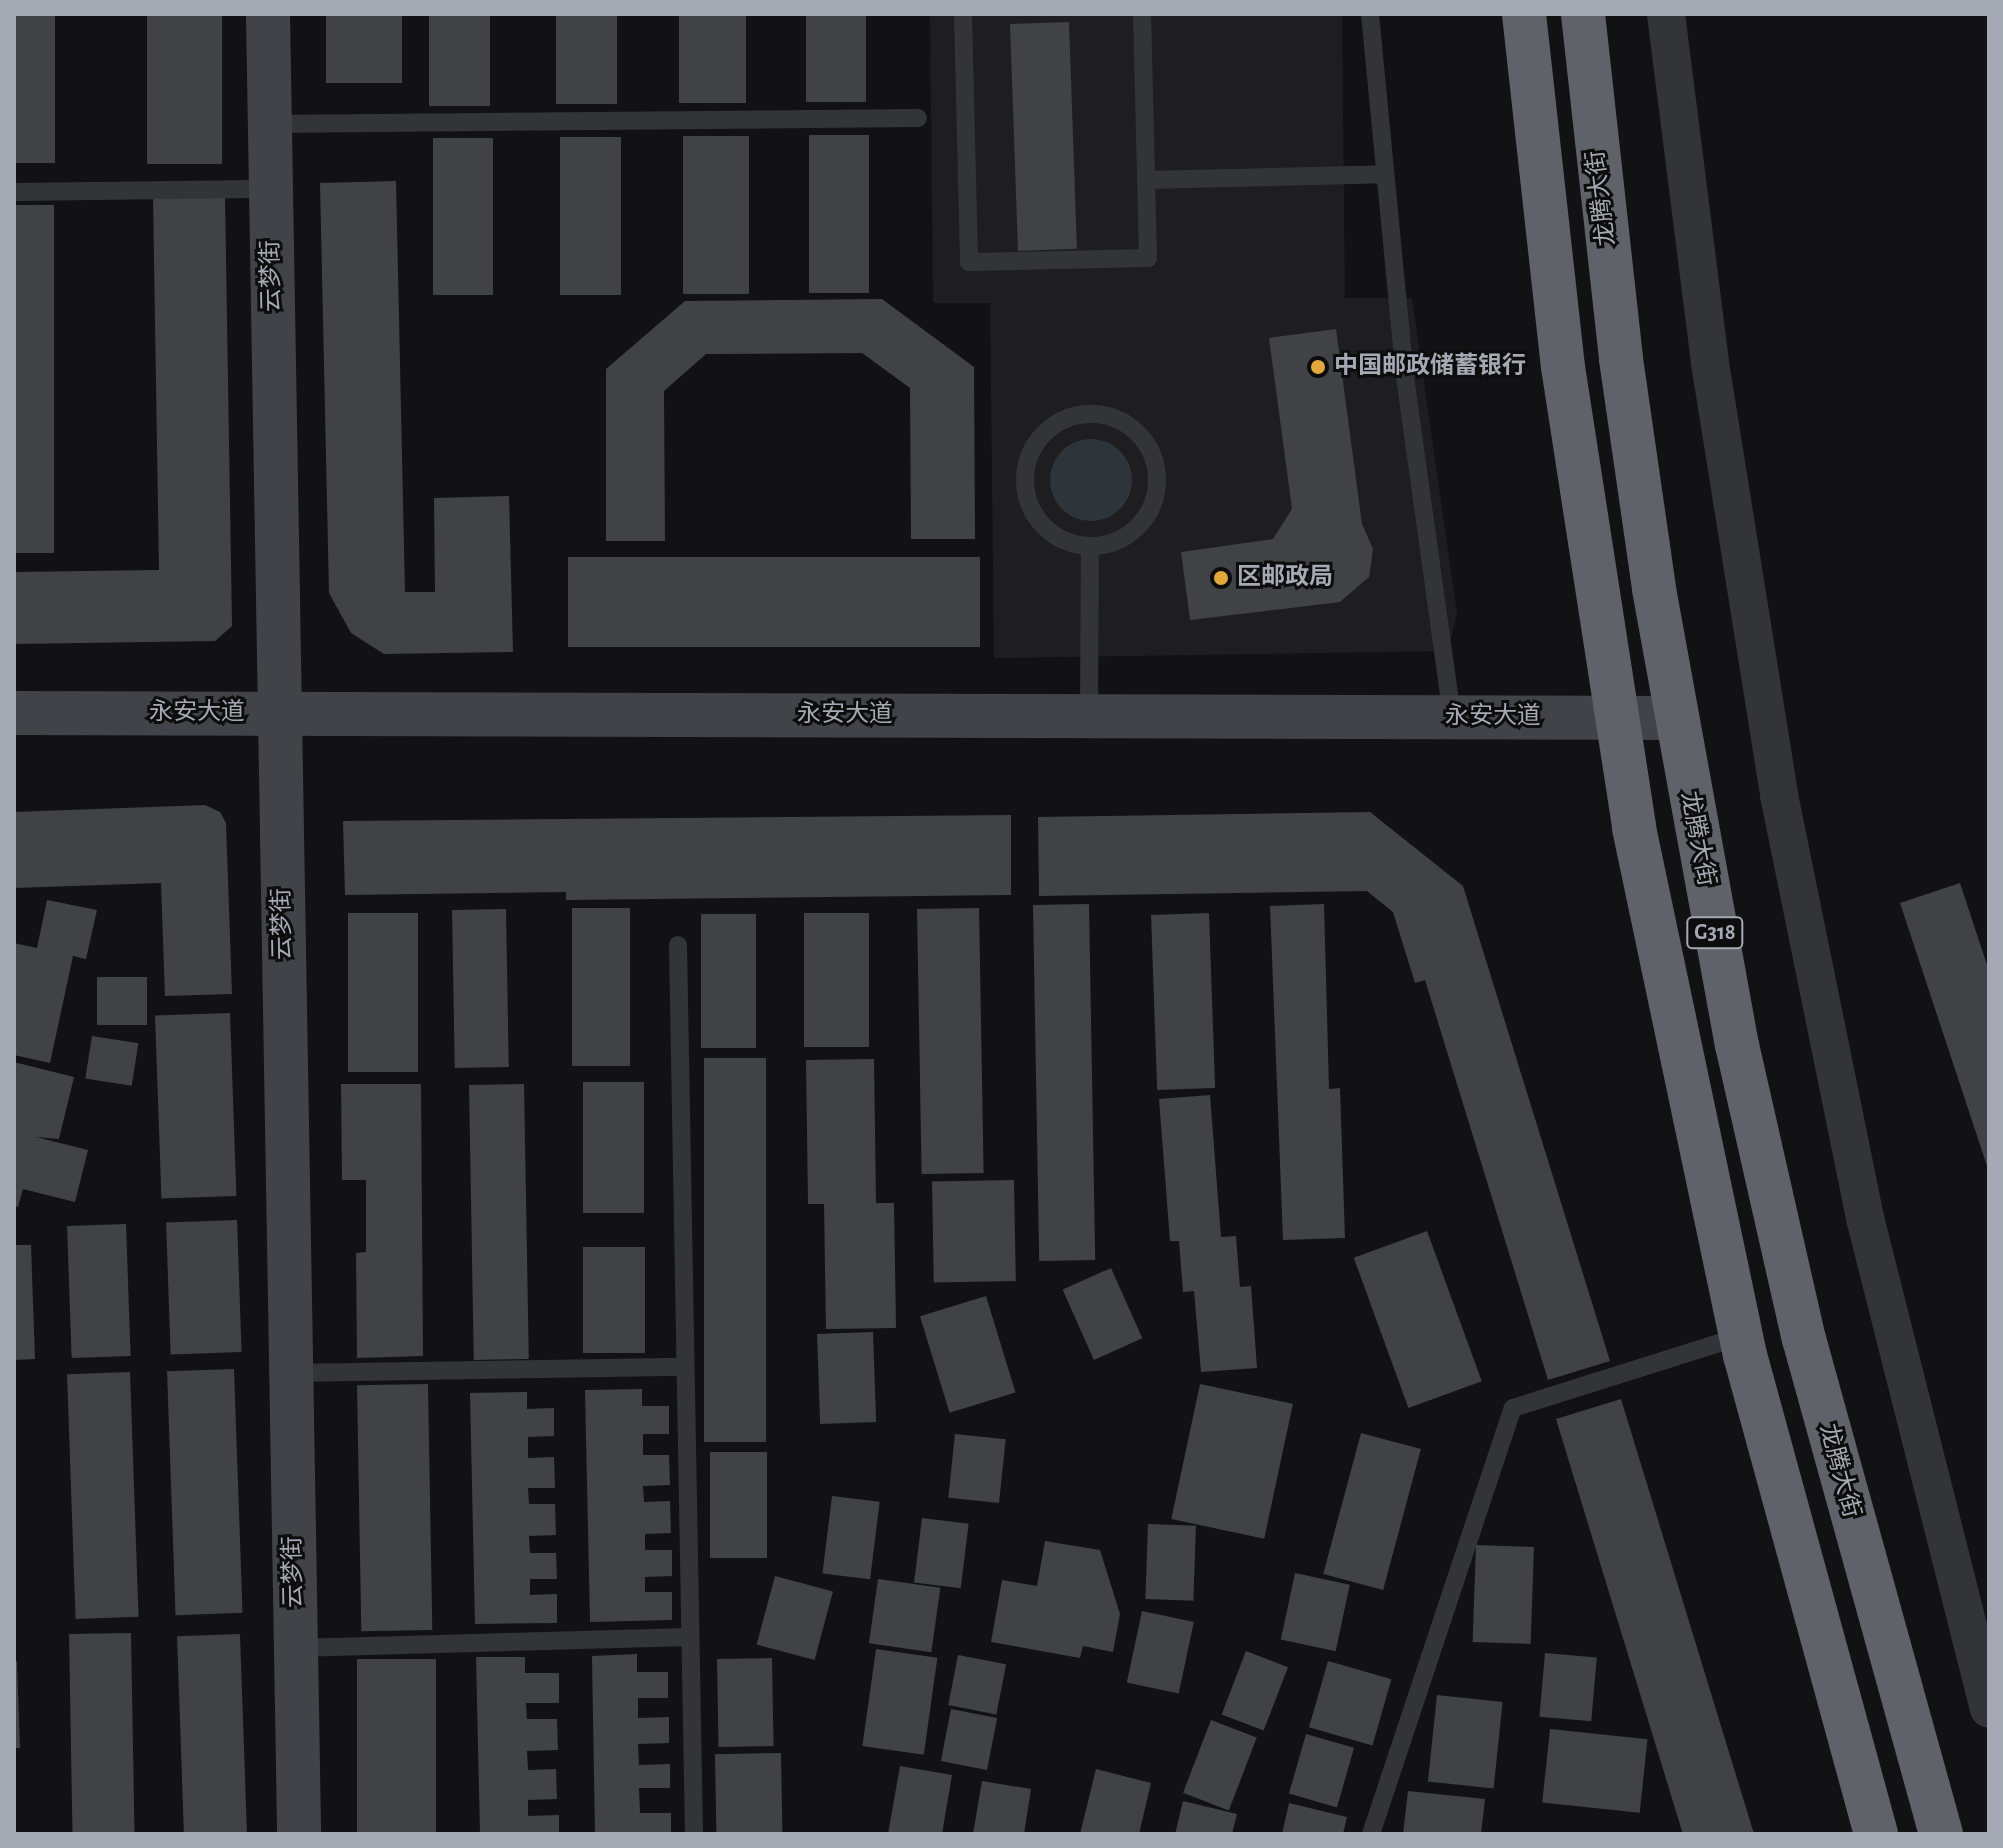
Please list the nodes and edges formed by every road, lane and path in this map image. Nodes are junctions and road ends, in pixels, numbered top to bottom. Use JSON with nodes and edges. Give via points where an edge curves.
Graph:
{"nodes":[{"id":1,"x":268,"y":14,"type":"edge"},
{"id":2,"x":963,"y":14,"type":"edge"},
{"id":3,"x":1142,"y":14,"type":"edge"},
{"id":4,"x":1370,"y":14,"type":"edge"},
{"id":5,"x":1524,"y":14,"type":"edge"},
{"id":6,"x":1583,"y":14,"type":"edge"},
{"id":7,"x":1666,"y":14,"type":"edge"},
{"id":8,"x":918,"y":118,"type":"dead end"},
{"id":9,"x":270,"y":124,"type":"junction"},
{"id":10,"x":1384,"y":174,"type":"junction"},
{"id":11,"x":1146,"y":180,"type":"junction"},
{"id":12,"x":271,"y":189,"type":"junction"},
{"id":13,"x":14,"y":192,"type":"edge"},
{"id":14,"x":1090,"y":547,"type":"junction"},
{"id":15,"x":14,"y":713,"type":"edge"},
{"id":16,"x":280,"y":713,"type":"junction"},
{"id":17,"x":1089,"y":716,"type":"junction"},
{"id":18,"x":1452,"y":717,"type":"junction"},
{"id":19,"x":1616,"y":717,"type":"junction"},
{"id":20,"x":1675,"y":718,"type":"junction"},
{"id":21,"x":678,"y":945,"type":"dead end"},
{"id":22,"x":1741,"y":1336,"type":"junction"},
{"id":23,"x":685,"y":1367,"type":"junction"},
{"id":24,"x":291,"y":1373,"type":"junction"},
{"id":25,"x":689,"y":1637,"type":"junction"},
{"id":26,"x":296,"y":1648,"type":"junction"},
{"id":27,"x":1989,"y":1709,"type":"edge"},
{"id":28,"x":299,"y":1834,"type":"edge"},
{"id":29,"x":694,"y":1834,"type":"edge"},
{"id":30,"x":1371,"y":1834,"type":"edge"},
{"id":31,"x":1876,"y":1834,"type":"edge"},
{"id":32,"x":1941,"y":1834,"type":"edge"}],
"edges":[{"from":1,"to":9,"type":"street","name":"云梦街"},
{"from":2,"to":11,"type":"lane","via":[[969,262],[1148,258]]},
{"from":3,"to":11,"type":"lane"},
{"from":4,"to":10,"type":"lane"},
{"from":5,"to":19,"type":"highway","number":"G318","via":[[1563,367]]},
{"from":6,"to":20,"type":"highway","name":"龙腾大街","number":"G318","via":[[1621,359]]},
{"from":7,"to":27,"type":"street","via":[[1710,363],[1779,795],[1869,1233]]},
{"from":8,"to":9,"type":"lane"},
{"from":9,"to":12,"type":"street","name":"云梦街"},
{"from":10,"to":11,"type":"lane"},
{"from":10,"to":18,"type":"lane"},
{"from":12,"to":13,"type":"lane"},
{"from":12,"to":16,"type":"street","name":"云梦街"},
{"from":14,"to":14,"type":"lane","via":[[1063,541],[1041,524],[1027,500],[1025,473],[1030,454],[1055,424],[1073,415],[1101,413],[1128,424],[1148,444],[1158,471],[1155,500],[1141,525],[1118,541]]},
{"from":14,"to":17,"type":"lane"},
{"from":15,"to":16,"type":"street","name":"永安大道"},
{"from":16,"to":17,"type":"street","name":"永安大道"},
{"from":16,"to":24,"type":"street","name":"云梦街"},
{"from":17,"to":18,"type":"street","name":"永安大道"},
{"from":18,"to":19,"type":"street","name":"永安大道"},
{"from":19,"to":20,"type":"street","name":"永安大道"},
{"from":19,"to":22,"type":"highway","number":"G318","via":[[1679,1057]]},
{"from":20,"to":32,"type":"highway","name":"龙腾大街","number":"G318","via":[[1737,1045],[1804,1339]]},
{"from":21,"to":23,"type":"lane"},
{"from":22,"to":30,"type":"lane","via":[[1513,1408]]},
{"from":22,"to":31,"type":"highway","number":"G318"},
{"from":23,"to":24,"type":"lane"},
{"from":23,"to":25,"type":"lane"},
{"from":24,"to":26,"type":"street","name":"云梦街"},
{"from":25,"to":26,"type":"lane"},
{"from":25,"to":29,"type":"lane"},
{"from":26,"to":28,"type":"street","name":"云梦街"}]}
